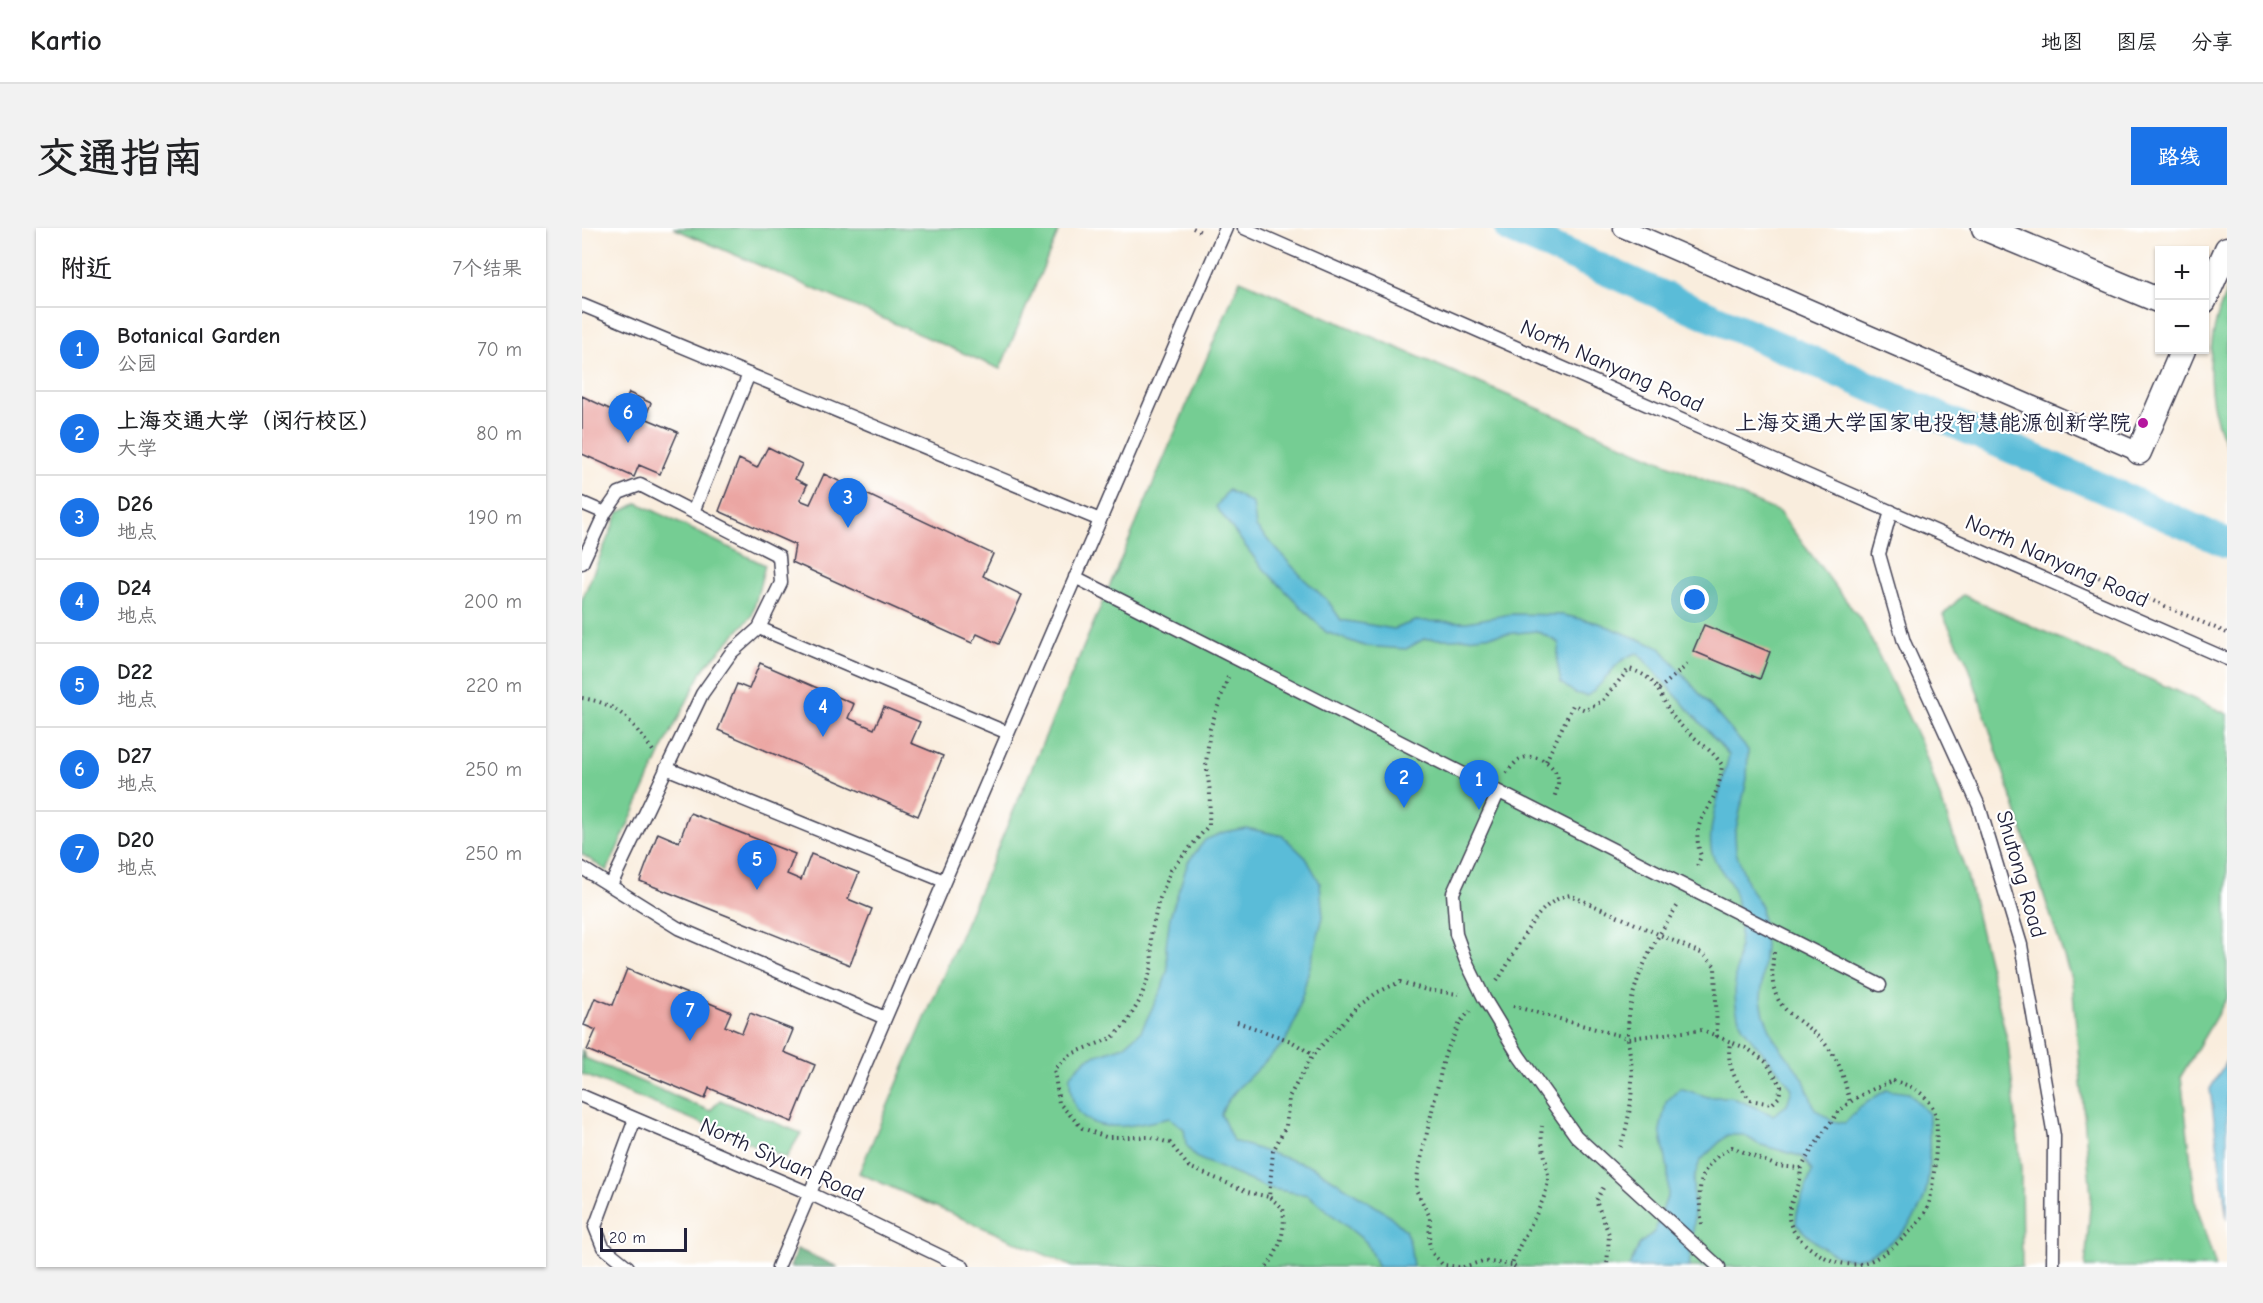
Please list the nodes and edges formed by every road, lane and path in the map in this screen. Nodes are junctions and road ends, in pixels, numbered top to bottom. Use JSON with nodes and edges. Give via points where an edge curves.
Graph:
{"nodes":[{"id":1,"x":1226,"y":228,"type":"edge"},
{"id":2,"x":1244,"y":228,"type":"edge"},
{"id":3,"x":1623,"y":228,"type":"edge"},
{"id":4,"x":1984,"y":228,"type":"edge"},
{"id":5,"x":2227,"y":249,"type":"edge"},
{"id":6,"x":2158,"y":300,"type":"edge"},
{"id":7,"x":2205,"y":300,"type":"edge"},
{"id":8,"x":582,"y":305,"type":"edge"},
{"id":9,"x":2181,"y":354,"type":"edge"},
{"id":10,"x":749,"y":374,"type":"junction"},
{"id":11,"x":2139,"y":452,"type":"joint"},
{"id":12,"x":582,"y":503,"type":"edge"},
{"id":13,"x":1891,"y":511,"type":"junction"},
{"id":14,"x":693,"y":512,"type":"junction"},
{"id":15,"x":605,"y":513,"type":"junction"},
{"id":16,"x":1100,"y":519,"type":"junction"},
{"id":17,"x":582,"y":563,"type":"edge"},
{"id":18,"x":1075,"y":577,"type":"junction"},
{"id":19,"x":759,"y":628,"type":"junction"},
{"id":20,"x":1229,"y":655,"type":"junction"},
{"id":21,"x":2227,"y":659,"type":"edge"},
{"id":22,"x":1687,"y":665,"type":"dead end"},
{"id":23,"x":1659,"y":689,"type":"junction"},
{"id":24,"x":582,"y":698,"type":"edge"},
{"id":25,"x":1008,"y":733,"type":"junction"},
{"id":26,"x":1546,"y":761,"type":"junction"},
{"id":27,"x":666,"y":768,"type":"junction"},
{"id":28,"x":1498,"y":794,"type":"junction"},
{"id":29,"x":1545,"y":817,"type":"junction"},
{"id":30,"x":582,"y":868,"type":"edge"},
{"id":31,"x":944,"y":881,"type":"junction"},
{"id":32,"x":611,"y":885,"type":"junction"},
{"id":33,"x":1689,"y":888,"type":"junction"},
{"id":34,"x":1774,"y":932,"type":"junction"},
{"id":35,"x":1658,"y":935,"type":"junction"},
{"id":36,"x":1880,"y":985,"type":"dead end"},
{"id":37,"x":1484,"y":998,"type":"junction"},
{"id":38,"x":885,"y":1017,"type":"junction"},
{"id":39,"x":1237,"y":1023,"type":"dead end"},
{"id":40,"x":1717,"y":1037,"type":"junction"},
{"id":41,"x":1628,"y":1038,"type":"junction"},
{"id":42,"x":1730,"y":1043,"type":"junction"},
{"id":43,"x":1313,"y":1055,"type":"junction"},
{"id":44,"x":582,"y":1096,"type":"edge"},
{"id":45,"x":1850,"y":1103,"type":"junction"},
{"id":46,"x":1555,"y":1106,"type":"junction"},
{"id":47,"x":635,"y":1119,"type":"junction"},
{"id":48,"x":1801,"y":1168,"type":"junction"},
{"id":49,"x":1611,"y":1169,"type":"junction"},
{"id":50,"x":809,"y":1193,"type":"junction"},
{"id":51,"x":1269,"y":1197,"type":"junction"},
{"id":52,"x":1698,"y":1248,"type":"junction"},
{"id":53,"x":1513,"y":1266,"type":"edge"},
{"id":54,"x":628,"y":1267,"type":"edge"},
{"id":55,"x":778,"y":1267,"type":"edge"},
{"id":56,"x":963,"y":1267,"type":"edge"},
{"id":57,"x":1266,"y":1267,"type":"edge"},
{"id":58,"x":1461,"y":1267,"type":"edge"},
{"id":59,"x":1607,"y":1267,"type":"edge"},
{"id":60,"x":1719,"y":1267,"type":"edge"},
{"id":61,"x":2053,"y":1267,"type":"edge"}],
"edges":[{"from":1,"to":16,"type":"lane"},
{"from":2,"to":13,"type":"lane","name":"North Nanyang Road"},
{"from":3,"to":11,"type":"street"},
{"from":4,"to":6,"type":"street"},
{"from":5,"to":7,"type":"street"},
{"from":8,"to":10,"type":"lane"},
{"from":9,"to":11,"type":"street"},
{"from":10,"to":14,"type":"lane"},
{"from":10,"to":16,"type":"lane"},
{"from":12,"to":15,"type":"lane"},
{"from":13,"to":21,"type":"lane","name":"North Nanyang Road"},
{"from":13,"to":61,"type":"lane","name":"Shutong Road","via":[[1879,554],[1904,642],[1979,806],[2021,945],[2054,1136]]},
{"from":14,"to":15,"type":"lane","via":[[640,485],[619,493]]},
{"from":14,"to":19,"type":"lane","via":[[779,556],[781,583]]},
{"from":15,"to":17,"type":"lane"},
{"from":16,"to":18,"type":"lane"},
{"from":18,"to":20,"type":"lane"},
{"from":18,"to":25,"type":"lane"},
{"from":19,"to":25,"type":"lane"},
{"from":19,"to":27,"type":"lane","via":[[731,652],[702,694]]},
{"from":20,"to":28,"type":"lane"},
{"from":20,"to":51,"type":"path","via":[[1228,682],[1210,729],[1206,763],[1209,825],[1171,870],[1158,903],[1151,935],[1152,967],[1140,1000],[1112,1038],[1071,1054],[1054,1069],[1055,1083],[1059,1103],[1082,1128],[1106,1137],[1149,1137],[1170,1143],[1189,1167]]},
{"from":22,"to":23,"type":"path"},
{"from":23,"to":26,"type":"path","via":[[1642,673],[1629,669],[1602,701],[1586,710],[1573,705]]},
{"from":23,"to":33,"type":"path","via":[[1672,715],[1722,765],[1717,789],[1698,824],[1701,856]]},
{"from":24,"to":27,"type":"path","via":[[602,701],[620,710]]},
{"from":25,"to":31,"type":"lane"},
{"from":26,"to":28,"type":"path","via":[[1535,757],[1520,759],[1506,772]]},
{"from":26,"to":29,"type":"path","via":[[1559,781]]},
{"from":27,"to":31,"type":"lane"},
{"from":27,"to":32,"type":"lane"},
{"from":28,"to":29,"type":"lane"},
{"from":28,"to":37,"type":"lane","via":[[1453,893],[1456,934]]},
{"from":29,"to":33,"type":"lane"},
{"from":30,"to":32,"type":"lane"},
{"from":31,"to":38,"type":"lane"},
{"from":32,"to":38,"type":"lane","via":[[678,928]]},
{"from":33,"to":34,"type":"lane"},
{"from":33,"to":35,"type":"path"},
{"from":34,"to":36,"type":"lane"},
{"from":34,"to":45,"type":"path","via":[[1771,977],[1778,1003],[1836,1059]]},
{"from":35,"to":37,"type":"path","via":[[1589,902],[1570,895],[1560,897],[1525,932],[1515,955]]},
{"from":35,"to":40,"type":"path","via":[[1703,954],[1715,966]]},
{"from":35,"to":41,"type":"path","via":[[1634,986]]},
{"from":37,"to":41,"type":"path"},
{"from":37,"to":43,"type":"path","via":[[1400,982],[1358,1007]]},
{"from":37,"to":46,"type":"lane"},
{"from":37,"to":58,"type":"path","via":[[1461,1021],[1445,1054],[1416,1190],[1430,1217],[1432,1253],[1443,1265]]},
{"from":38,"to":50,"type":"lane"},
{"from":39,"to":43,"type":"path","via":[[1291,1041]]},
{"from":40,"to":41,"type":"path","via":[[1702,1030]]},
{"from":40,"to":42,"type":"path"},
{"from":41,"to":49,"type":"path","via":[[1628,1126]]},
{"from":42,"to":42,"type":"path","via":[[1748,1049],[1774,1073],[1781,1086],[1779,1097],[1772,1104],[1750,1100],[1736,1082],[1728,1059]]},
{"from":43,"to":51,"type":"path","via":[[1289,1097],[1286,1126],[1272,1153]]},
{"from":44,"to":47,"type":"lane","name":"North Siyuan Road"},
{"from":45,"to":48,"type":"path","via":[[1839,1112]]},
{"from":45,"to":48,"type":"path","via":[[1893,1081],[1913,1086],[1936,1116],[1928,1207],[1917,1222],[1891,1249],[1865,1263],[1833,1260],[1804,1243],[1791,1222],[1789,1215]]},
{"from":46,"to":49,"type":"lane","via":[[1576,1136]]},
{"from":46,"to":53,"type":"path","via":[[1544,1118],[1541,1131],[1548,1178]]},
{"from":47,"to":50,"type":"lane","name":"North Siyuan Road"},
{"from":47,"to":54,"type":"lane","via":[[595,1227],[603,1246]]},
{"from":48,"to":52,"type":"path","via":[[1777,1166],[1732,1147],[1718,1155],[1700,1184],[1703,1227]]},
{"from":49,"to":52,"type":"lane"},
{"from":49,"to":59,"type":"path","via":[[1596,1201],[1609,1234]]},
{"from":50,"to":55,"type":"lane"},
{"from":50,"to":56,"type":"lane","name":"North Siyuan Road"},
{"from":51,"to":57,"type":"path","via":[[1283,1208],[1284,1219],[1278,1248]]},
{"from":52,"to":60,"type":"lane"},
{"from":53,"to":58,"type":"path","via":[[1484,1261]]}]}
